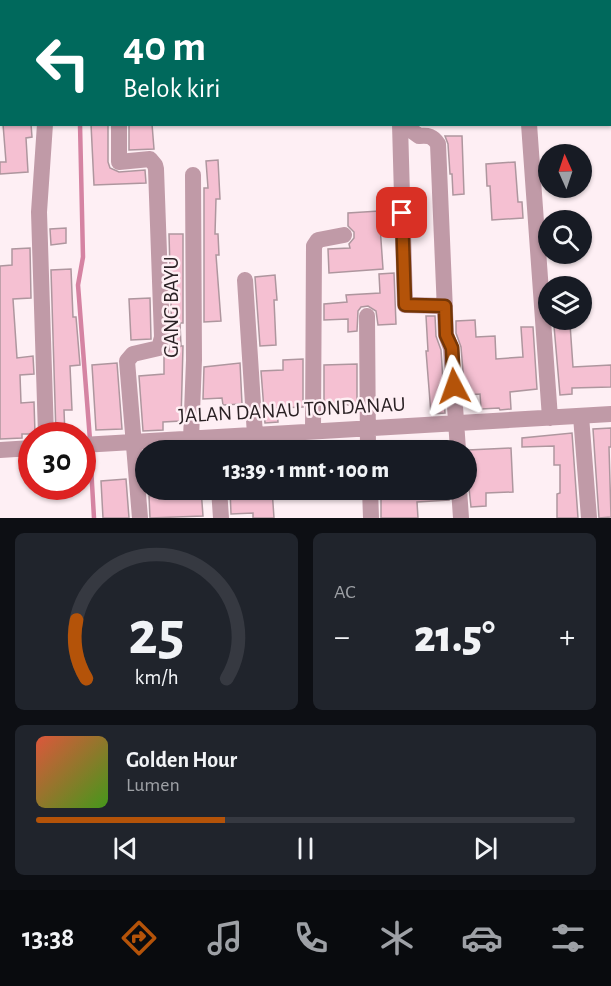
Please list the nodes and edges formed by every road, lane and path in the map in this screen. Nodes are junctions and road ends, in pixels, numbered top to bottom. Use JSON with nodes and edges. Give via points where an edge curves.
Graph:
{"nodes":[{"id":1,"x":45,"y":126,"type":"edge"},
{"id":2,"x":119,"y":126,"type":"edge"},
{"id":3,"x":400,"y":126,"type":"edge"},
{"id":4,"x":403,"y":126,"type":"edge"},
{"id":5,"x":530,"y":126,"type":"edge"},
{"id":6,"x":193,"y":175,"type":"dead end"},
{"id":7,"x":344,"y":235,"type":"dead end"},
{"id":8,"x":245,"y":280,"type":"dead end"},
{"id":9,"x":445,"y":306,"type":"junction"},
{"id":10,"x":367,"y":316,"type":"dead end"},
{"id":11,"x":611,"y":414,"type":"edge"},
{"id":12,"x":581,"y":416,"type":"junction"},
{"id":13,"x":550,"y":418,"type":"junction"},
{"id":14,"x":46,"y":422,"type":"edge"},
{"id":15,"x":456,"y":423,"type":"junction"},
{"id":16,"x":367,"y":428,"type":"junction"},
{"id":17,"x":313,"y":431,"type":"junction"},
{"id":18,"x":255,"y":435,"type":"junction"},
{"id":19,"x":191,"y":439,"type":"junction"},
{"id":20,"x":196,"y":440,"type":"edge"},
{"id":21,"x":233,"y":440,"type":"edge"},
{"id":22,"x":368,"y":440,"type":"edge"},
{"id":23,"x":457,"y":440,"type":"edge"},
{"id":24,"x":134,"y":442,"type":"junction"},
{"id":25,"x":96,"y":444,"type":"edge"},
{"id":26,"x":18,"y":449,"type":"edge"},
{"id":27,"x":0,"y":450,"type":"edge"},
{"id":28,"x":220,"y":500,"type":"edge"},
{"id":29,"x":370,"y":500,"type":"edge"},
{"id":30,"x":460,"y":500,"type":"edge"},
{"id":31,"x":140,"y":518,"type":"edge"},
{"id":32,"x":221,"y":518,"type":"edge"},
{"id":33,"x":371,"y":518,"type":"edge"},
{"id":34,"x":461,"y":518,"type":"edge"},
{"id":35,"x":589,"y":518,"type":"edge"}],
"edges":[{"from":1,"to":14,"type":"street","via":[[39,212]]},
{"from":2,"to":24,"type":"street","via":[[119,162],[150,159],[156,169],[162,338],[159,348],[133,354],[127,361]]},
{"from":3,"to":9,"type":"street","via":[[405,305]]},
{"from":4,"to":9,"type":"street","via":[[419,136],[435,138],[438,144]]},
{"from":5,"to":13,"type":"street"},
{"from":6,"to":19,"type":"street","name":"GANG BAYU"},
{"from":7,"to":17,"type":"street","via":[[318,240],[314,246]]},
{"from":8,"to":18,"type":"street"},
{"from":9,"to":15,"type":"street","via":[[446,335],[452,348]]},
{"from":10,"to":16,"type":"street"},
{"from":11,"to":12,"type":"street","name":"JALAN DANAU TONDANAU"},
{"from":12,"to":13,"type":"street","name":"JALAN DANAU TONDANAU"},
{"from":12,"to":35,"type":"street"},
{"from":13,"to":15,"type":"street","name":"JALAN DANAU TONDANAU"},
{"from":15,"to":16,"type":"street","name":"JALAN DANAU TONDANAU"},
{"from":15,"to":23,"type":"street"},
{"from":16,"to":17,"type":"street","name":"JALAN DANAU TONDANAU"},
{"from":16,"to":22,"type":"street"},
{"from":17,"to":18,"type":"street","name":"JALAN DANAU TONDANAU"},
{"from":18,"to":21,"type":"street","name":"JALAN DANAU TONDANAU"},
{"from":19,"to":20,"type":"street","name":"JALAN DANAU TONDANAU"},
{"from":19,"to":24,"type":"street","name":"JALAN DANAU TONDANAU"},
{"from":24,"to":25,"type":"street","name":"JALAN DANAU TONDANAU"},
{"from":24,"to":31,"type":"street"},
{"from":26,"to":27,"type":"street"},
{"from":28,"to":32,"type":"street"},
{"from":29,"to":33,"type":"street"},
{"from":30,"to":34,"type":"street"}]}
